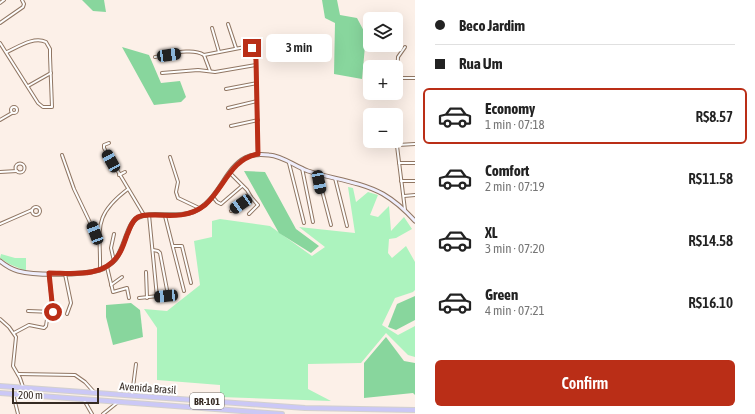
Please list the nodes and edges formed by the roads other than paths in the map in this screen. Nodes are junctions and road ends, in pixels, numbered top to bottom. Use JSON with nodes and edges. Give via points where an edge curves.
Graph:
{"nodes":[{"id":1,"x":4,"y":0,"type":"edge"},
{"id":2,"x":22,"y":0,"type":"edge"},
{"id":3,"x":0,"y":3,"type":"edge"},
{"id":4,"x":0,"y":23,"type":"edge"},
{"id":5,"x":228,"y":24,"type":"dead end"},
{"id":6,"x":212,"y":28,"type":"dead end"},
{"id":7,"x":0,"y":43,"type":"edge"},
{"id":8,"x":236,"y":48,"type":"junction"},
{"id":9,"x":405,"y":48,"type":"dead end"},
{"id":10,"x":7,"y":52,"type":"junction"},
{"id":11,"x":219,"y":52,"type":"junction"},
{"id":12,"x":204,"y":55,"type":"junction"},
{"id":13,"x":155,"y":57,"type":"dead end"},
{"id":14,"x":398,"y":60,"type":"edge"},
{"id":15,"x":256,"y":65,"type":"junction"},
{"id":16,"x":210,"y":71,"type":"junction"},
{"id":17,"x":51,"y":73,"type":"junction"},
{"id":18,"x":162,"y":73,"type":"dead end"},
{"id":19,"x":403,"y":78,"type":"edge"},
{"id":20,"x":415,"y":78,"type":"edge"},
{"id":21,"x":256,"y":83,"type":"junction"},
{"id":22,"x":28,"y":86,"type":"junction"},
{"id":23,"x":226,"y":89,"type":"dead end"},
{"id":24,"x":257,"y":102,"type":"junction"},
{"id":25,"x":228,"y":108,"type":"dead end"},
{"id":26,"x":12,"y":113,"type":"dead end"},
{"id":27,"x":0,"y":120,"type":"edge"},
{"id":28,"x":258,"y":120,"type":"junction"},
{"id":29,"x":231,"y":126,"type":"dead end"},
{"id":30,"x":109,"y":143,"type":"dead end"},
{"id":31,"x":415,"y":144,"type":"edge"},
{"id":32,"x":258,"y":154,"type":"junction"},
{"id":33,"x":62,"y":155,"type":"dead end"},
{"id":34,"x":170,"y":157,"type":"dead end"},
{"id":35,"x":289,"y":163,"type":"junction"},
{"id":36,"x":399,"y":163,"type":"junction"},
{"id":37,"x":415,"y":163,"type":"edge"},
{"id":38,"x":302,"y":168,"type":"junction"},
{"id":39,"x":17,"y":171,"type":"junction"},
{"id":40,"x":0,"y":172,"type":"edge"},
{"id":41,"x":125,"y":172,"type":"dead end"},
{"id":42,"x":230,"y":173,"type":"junction"},
{"id":43,"x":318,"y":173,"type":"junction"},
{"id":44,"x":119,"y":175,"type":"junction"},
{"id":45,"x":334,"y":177,"type":"junction"},
{"id":46,"x":401,"y":181,"type":"junction"},
{"id":47,"x":415,"y":181,"type":"edge"},
{"id":48,"x":242,"y":186,"type":"junction"},
{"id":49,"x":128,"y":189,"type":"junction"},
{"id":50,"x":415,"y":195,"type":"edge"},
{"id":51,"x":404,"y":196,"type":"junction"},
{"id":52,"x":212,"y":197,"type":"junction"},
{"id":53,"x":251,"y":198,"type":"junction"},
{"id":54,"x":200,"y":208,"type":"junction"},
{"id":55,"x":32,"y":210,"type":"junction"},
{"id":56,"x":405,"y":210,"type":"junction"},
{"id":57,"x":231,"y":211,"type":"dead end"},
{"id":58,"x":248,"y":214,"type":"dead end"},
{"id":59,"x":144,"y":215,"type":"junction"},
{"id":60,"x":149,"y":215,"type":"junction"},
{"id":61,"x":165,"y":216,"type":"junction"},
{"id":62,"x":415,"y":221,"type":"edge"},
{"id":63,"x":313,"y":222,"type":"dead end"},
{"id":64,"x":304,"y":223,"type":"dead end"},
{"id":65,"x":0,"y":224,"type":"edge"},
{"id":66,"x":331,"y":225,"type":"dead end"},
{"id":67,"x":348,"y":226,"type":"dead end"},
{"id":68,"x":114,"y":234,"type":"dead end"},
{"id":69,"x":99,"y":238,"type":"junction"},
{"id":70,"x":173,"y":246,"type":"junction"},
{"id":71,"x":153,"y":250,"type":"junction"},
{"id":72,"x":0,"y":261,"type":"edge"},
{"id":73,"x":114,"y":261,"type":"junction"},
{"id":74,"x":107,"y":267,"type":"junction"},
{"id":75,"x":100,"y":270,"type":"junction"},
{"id":76,"x":146,"y":272,"type":"dead end"},
{"id":77,"x":49,"y":273,"type":"junction"},
{"id":78,"x":65,"y":273,"type":"junction"},
{"id":79,"x":122,"y":277,"type":"dead end"},
{"id":80,"x":191,"y":282,"type":"dead end"},
{"id":81,"x":111,"y":285,"type":"junction"},
{"id":82,"x":184,"y":291,"type":"dead end"},
{"id":83,"x":157,"y":297,"type":"junction"},
{"id":84,"x":130,"y":298,"type":"dead end"},
{"id":85,"x":139,"y":298,"type":"dead end"},
{"id":86,"x":147,"y":298,"type":"junction"},
{"id":87,"x":28,"y":311,"type":"dead end"},
{"id":88,"x":48,"y":313,"type":"junction"},
{"id":89,"x":67,"y":314,"type":"dead end"},
{"id":90,"x":0,"y":319,"type":"edge"},
{"id":91,"x":14,"y":333,"type":"junction"},
{"id":92,"x":136,"y":364,"type":"dead end"},
{"id":93,"x":18,"y":374,"type":"junction"},
{"id":94,"x":0,"y":386,"type":"edge"},
{"id":95,"x":23,"y":388,"type":"junction"},
{"id":96,"x":0,"y":393,"type":"edge"},
{"id":97,"x":13,"y":394,"type":"junction"},
{"id":98,"x":95,"y":394,"type":"junction"},
{"id":99,"x":132,"y":396,"type":"junction"},
{"id":100,"x":84,"y":399,"type":"junction"},
{"id":101,"x":118,"y":402,"type":"junction"},
{"id":102,"x":415,"y":410,"type":"edge"},
{"id":103,"x":18,"y":414,"type":"edge"},
{"id":104,"x":92,"y":414,"type":"edge"},
{"id":105,"x":103,"y":414,"type":"edge"},
{"id":106,"x":282,"y":414,"type":"edge"}],
"edges":[{"from":1,"to":3,"type":"street"},
{"from":2,"to":4,"type":"street","via":[[23,7]]},
{"from":5,"to":8,"type":"street"},
{"from":6,"to":11,"type":"street"},
{"from":7,"to":10,"type":"street"},
{"from":8,"to":11,"type":"street"},
{"from":8,"to":15,"type":"street","via":[[248,47],[254,50]]},
{"from":9,"to":14,"type":"street"},
{"from":10,"to":17,"type":"street","via":[[42,40],[50,49]]},
{"from":10,"to":22,"type":"street"},
{"from":11,"to":12,"type":"street"},
{"from":12,"to":13,"type":"street","via":[[193,52]]},
{"from":12,"to":16,"type":"street"},
{"from":15,"to":16,"type":"street"},
{"from":15,"to":21,"type":"street"},
{"from":16,"to":18,"type":"street"},
{"from":17,"to":22,"type":"street"},
{"from":17,"to":22,"type":"street","via":[[52,107],[40,105]]},
{"from":19,"to":20,"type":"street"},
{"from":21,"to":23,"type":"street"},
{"from":21,"to":24,"type":"street"},
{"from":24,"to":25,"type":"street"},
{"from":24,"to":28,"type":"street"},
{"from":26,"to":27,"type":"street"},
{"from":28,"to":29,"type":"street"},
{"from":28,"to":32,"type":"street"},
{"from":30,"to":44,"type":"street","via":[[104,145],[104,148]]},
{"from":31,"to":36,"type":"street","via":[[398,145]]},
{"from":32,"to":35,"type":"street","via":[[275,156]]},
{"from":32,"to":42,"type":"street","via":[[245,158]]},
{"from":33,"to":69,"type":"street","via":[[74,189]]},
{"from":34,"to":54,"type":"street","via":[[178,182],[178,198]]},
{"from":35,"to":38,"type":"street"},
{"from":35,"to":64,"type":"street"},
{"from":36,"to":37,"type":"street"},
{"from":36,"to":46,"type":"street"},
{"from":38,"to":43,"type":"street"},
{"from":38,"to":63,"type":"street"},
{"from":39,"to":39,"type":"street","via":[[22,172],[23,166],[17,165]]},
{"from":39,"to":40,"type":"street"},
{"from":41,"to":44,"type":"street"},
{"from":42,"to":48,"type":"street"},
{"from":42,"to":52,"type":"street"},
{"from":43,"to":45,"type":"street"},
{"from":43,"to":66,"type":"street"},
{"from":44,"to":49,"type":"street"},
{"from":45,"to":56,"type":"street","via":[[373,189]]},
{"from":45,"to":67,"type":"street"},
{"from":46,"to":47,"type":"street"},
{"from":46,"to":51,"type":"street"},
{"from":48,"to":52,"type":"street","via":[[221,204]]},
{"from":48,"to":53,"type":"street"},
{"from":49,"to":59,"type":"street"},
{"from":49,"to":69,"type":"street","via":[[107,210],[100,223]]},
{"from":50,"to":51,"type":"street"},
{"from":51,"to":56,"type":"street"},
{"from":52,"to":54,"type":"street"},
{"from":53,"to":57,"type":"street"},
{"from":53,"to":58,"type":"street","via":[[258,206]]},
{"from":54,"to":61,"type":"street","via":[[184,215]]},
{"from":55,"to":55,"type":"street","via":[[35,215],[40,211],[36,206]]},
{"from":55,"to":65,"type":"street"},
{"from":56,"to":62,"type":"street"},
{"from":59,"to":60,"type":"street"},
{"from":59,"to":73,"type":"street","via":[[134,220]]},
{"from":60,"to":61,"type":"street"},
{"from":60,"to":71,"type":"street"},
{"from":61,"to":70,"type":"street"},
{"from":68,"to":73,"type":"street","via":[[111,248]]},
{"from":69,"to":75,"type":"street"},
{"from":70,"to":80,"type":"street","via":[[182,246]]},
{"from":70,"to":82,"type":"street"},
{"from":71,"to":83,"type":"street"},
{"from":71,"to":83,"type":"street","via":[[160,253],[168,295]]},
{"from":72,"to":77,"type":"street","via":[[17,271]]},
{"from":73,"to":74,"type":"street"},
{"from":74,"to":75,"type":"street"},
{"from":74,"to":81,"type":"street"},
{"from":75,"to":78,"type":"street"},
{"from":76,"to":86,"type":"street"},
{"from":77,"to":78,"type":"street"},
{"from":77,"to":88,"type":"street","via":[[53,312]]},
{"from":78,"to":89,"type":"street","via":[[71,303]]},
{"from":79,"to":81,"type":"street"},
{"from":81,"to":84,"type":"street","via":[[113,292],[127,288]]},
{"from":83,"to":86,"type":"street"},
{"from":85,"to":86,"type":"street"},
{"from":87,"to":88,"type":"street"},
{"from":88,"to":91,"type":"street","via":[[44,328],[29,325]]},
{"from":90,"to":91,"type":"street"},
{"from":91,"to":93,"type":"street","via":[[16,342],[13,366]]},
{"from":92,"to":99,"type":"street"},
{"from":93,"to":95,"type":"street"},
{"from":93,"to":98,"type":"street","via":[[75,375]]},
{"from":94,"to":95,"type":"highway","name":"Avenida Brasil","number":"BR-101"},
{"from":95,"to":98,"type":"highway","name":"Avenida Brasil","number":"BR-101"},
{"from":96,"to":97,"type":"highway","name":"Avenida Brasil","number":"BR-101"},
{"from":97,"to":100,"type":"highway","name":"Avenida Brasil","number":"BR-101"},
{"from":97,"to":103,"type":"street"},
{"from":98,"to":99,"type":"highway","name":"Avenida Brasil","number":"BR-101"},
{"from":99,"to":102,"type":"highway","name":"Avenida Brasil","number":"BR-101","via":[[306,408]]},
{"from":100,"to":101,"type":"highway","name":"Avenida Brasil","number":"BR-101"},
{"from":100,"to":104,"type":"street"},
{"from":101,"to":105,"type":"street","name":"Avenida Brasil"},
{"from":101,"to":106,"type":"highway","name":"Avenida Brasil","number":"BR-101"}]}
